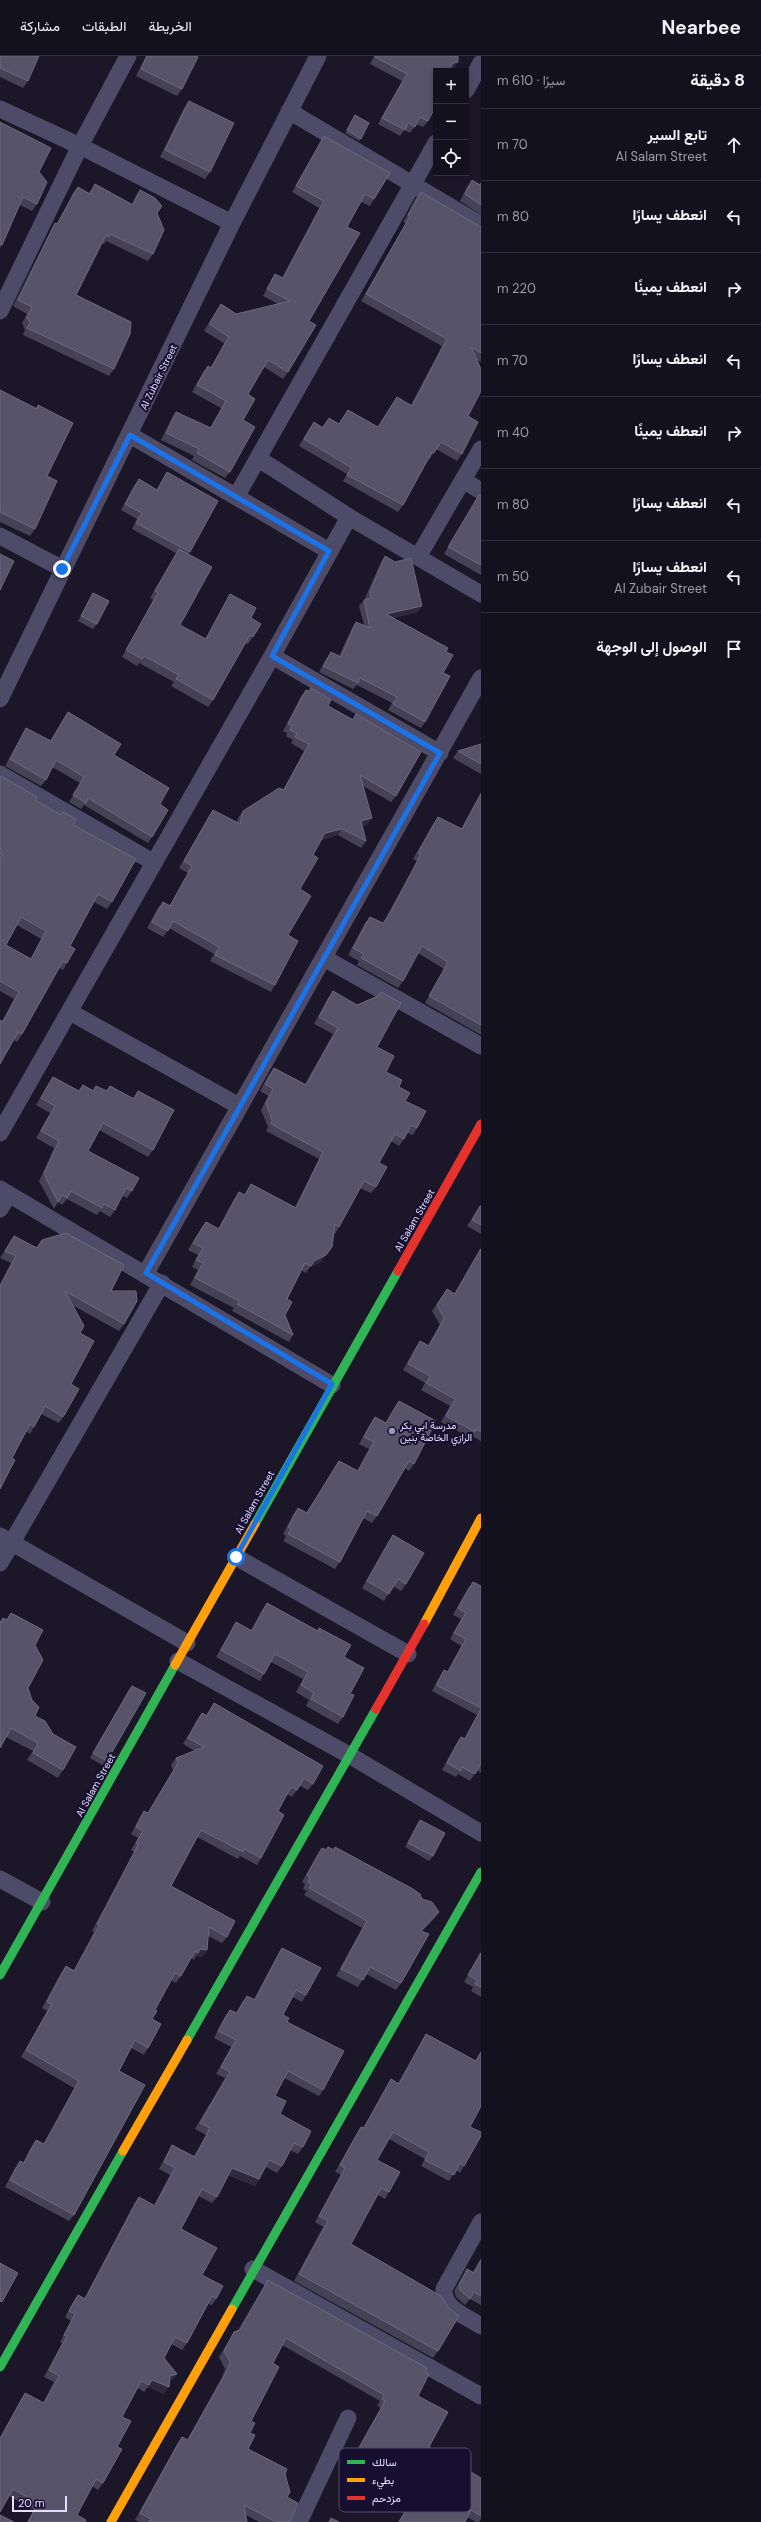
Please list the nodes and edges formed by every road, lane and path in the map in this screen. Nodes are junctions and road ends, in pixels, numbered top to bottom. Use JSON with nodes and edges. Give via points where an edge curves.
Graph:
{"nodes":[{"id":1,"x":128,"y":56,"type":"edge"},
{"id":2,"x":318,"y":56,"type":"edge"},
{"id":3,"x":481,"y":63,"type":"edge"},
{"id":4,"x":469,"y":85,"type":"edge"},
{"id":5,"x":0,"y":109,"type":"edge"},
{"id":6,"x":290,"y":111,"type":"junction"},
{"id":7,"x":80,"y":146,"type":"junction"},
{"id":8,"x":433,"y":148,"type":"edge"},
{"id":9,"x":412,"y":185,"type":"junction"},
{"id":10,"x":232,"y":223,"type":"junction"},
{"id":11,"x":481,"y":225,"type":"edge"},
{"id":12,"x":0,"y":311,"type":"edge"},
{"id":13,"x":130,"y":435,"type":"junction"},
{"id":14,"x":481,"y":449,"type":"edge"},
{"id":15,"x":259,"y":459,"type":"junction"},
{"id":16,"x":463,"y":480,"type":"junction"},
{"id":17,"x":481,"y":491,"type":"edge"},
{"id":18,"x":236,"y":497,"type":"junction"},
{"id":19,"x":349,"y":517,"type":"junction"},
{"id":20,"x":0,"y":536,"type":"edge"},
{"id":21,"x":329,"y":551,"type":"junction"},
{"id":22,"x":418,"y":557,"type":"junction"},
{"id":23,"x":62,"y":569,"type":"junction"},
{"id":24,"x":481,"y":594,"type":"edge"},
{"id":25,"x":272,"y":656,"type":"junction"},
{"id":26,"x":481,"y":678,"type":"edge"},
{"id":27,"x":0,"y":699,"type":"edge"},
{"id":28,"x":440,"y":753,"type":"junction"},
{"id":29,"x":0,"y":774,"type":"edge"},
{"id":30,"x":153,"y":862,"type":"junction"},
{"id":31,"x":324,"y":958,"type":"junction"},
{"id":32,"x":70,"y":1012,"type":"junction"},
{"id":33,"x":481,"y":1046,"type":"edge"},
{"id":34,"x":239,"y":1106,"type":"junction"},
{"id":35,"x":0,"y":1133,"type":"edge"},
{"id":36,"x":478,"y":1136,"type":"edge"},
{"id":37,"x":4,"y":1191,"type":"edge"},
{"id":38,"x":0,"y":1209,"type":"edge"},
{"id":39,"x":146,"y":1273,"type":"junction"},
{"id":40,"x":162,"y":1283,"type":"junction"},
{"id":41,"x":332,"y":1384,"type":"junction"},
{"id":42,"x":481,"y":1518,"type":"edge"},
{"id":43,"x":6,"y":1540,"type":"edge"},
{"id":44,"x":236,"y":1557,"type":"junction"},
{"id":45,"x":0,"y":1563,"type":"edge"},
{"id":46,"x":187,"y":1643,"type":"junction"},
{"id":47,"x":408,"y":1654,"type":"junction"},
{"id":48,"x":178,"y":1661,"type":"junction"},
{"id":49,"x":349,"y":1755,"type":"junction"},
{"id":50,"x":481,"y":1833,"type":"edge"},
{"id":51,"x":481,"y":1872,"type":"edge"},
{"id":52,"x":0,"y":1879,"type":"edge"},
{"id":53,"x":42,"y":1902,"type":"junction"},
{"id":54,"x":0,"y":1976,"type":"edge"},
{"id":55,"x":481,"y":2222,"type":"edge"},
{"id":56,"x":253,"y":2269,"type":"junction"},
{"id":57,"x":481,"y":2326,"type":"edge"},
{"id":58,"x":0,"y":2367,"type":"edge"},
{"id":59,"x":481,"y":2396,"type":"edge"},
{"id":60,"x":348,"y":2418,"type":"dead end"},
{"id":61,"x":111,"y":2522,"type":"edge"},
{"id":62,"x":299,"y":2522,"type":"edge"}],
"edges":[{"from":1,"to":7,"type":"street"},
{"from":2,"to":6,"type":"street","name":"Al Zubair Street"},
{"from":3,"to":4,"type":"street"},
{"from":5,"to":7,"type":"street"},
{"from":6,"to":9,"type":"street"},
{"from":6,"to":10,"type":"street","name":"Al Zubair Street"},
{"from":7,"to":10,"type":"street"},
{"from":7,"to":12,"type":"street"},
{"from":8,"to":9,"type":"street"},
{"from":9,"to":11,"type":"street"},
{"from":9,"to":15,"type":"street"},
{"from":10,"to":13,"type":"street","name":"Al Zubair Street"},
{"from":13,"to":18,"type":"street"},
{"from":13,"to":23,"type":"street","name":"Al Zubair Street"},
{"from":14,"to":16,"type":"street"},
{"from":15,"to":18,"type":"street"},
{"from":15,"to":19,"type":"street"},
{"from":16,"to":17,"type":"street"},
{"from":16,"to":22,"type":"street"},
{"from":18,"to":21,"type":"street"},
{"from":19,"to":21,"type":"street"},
{"from":19,"to":22,"type":"street"},
{"from":20,"to":23,"type":"street"},
{"from":21,"to":25,"type":"street"},
{"from":22,"to":24,"type":"street"},
{"from":23,"to":27,"type":"street","name":"Al Zubair Street"},
{"from":25,"to":28,"type":"street"},
{"from":25,"to":30,"type":"street"},
{"from":26,"to":28,"type":"street"},
{"from":28,"to":31,"type":"street"},
{"from":29,"to":30,"type":"street"},
{"from":30,"to":32,"type":"street"},
{"from":31,"to":33,"type":"street"},
{"from":31,"to":34,"type":"street"},
{"from":32,"to":34,"type":"street"},
{"from":32,"to":35,"type":"street"},
{"from":34,"to":39,"type":"street"},
{"from":36,"to":41,"type":"street","name":"Al Salam Street"},
{"from":37,"to":38,"type":"street"},
{"from":37,"to":39,"type":"street"},
{"from":39,"to":40,"type":"street"},
{"from":40,"to":41,"type":"street"},
{"from":40,"to":43,"type":"street"},
{"from":41,"to":44,"type":"street","name":"Al Salam Street"},
{"from":42,"to":47,"type":"street"},
{"from":43,"to":45,"type":"street"},
{"from":43,"to":46,"type":"street"},
{"from":44,"to":46,"type":"street","name":"Al Salam Street"},
{"from":44,"to":47,"type":"street"},
{"from":46,"to":48,"type":"street","name":"Al Salam Street"},
{"from":47,"to":49,"type":"street"},
{"from":48,"to":49,"type":"street"},
{"from":48,"to":53,"type":"street","name":"Al Salam Street"},
{"from":49,"to":50,"type":"street"},
{"from":49,"to":58,"type":"street"},
{"from":51,"to":56,"type":"street"},
{"from":52,"to":53,"type":"street"},
{"from":53,"to":54,"type":"street","name":"Al Salam Street"},
{"from":55,"to":57,"type":"street","via":[[444,2289],[443,2298],[448,2305]]},
{"from":56,"to":59,"type":"street"},
{"from":56,"to":61,"type":"street"},
{"from":60,"to":62,"type":"street"}]}
